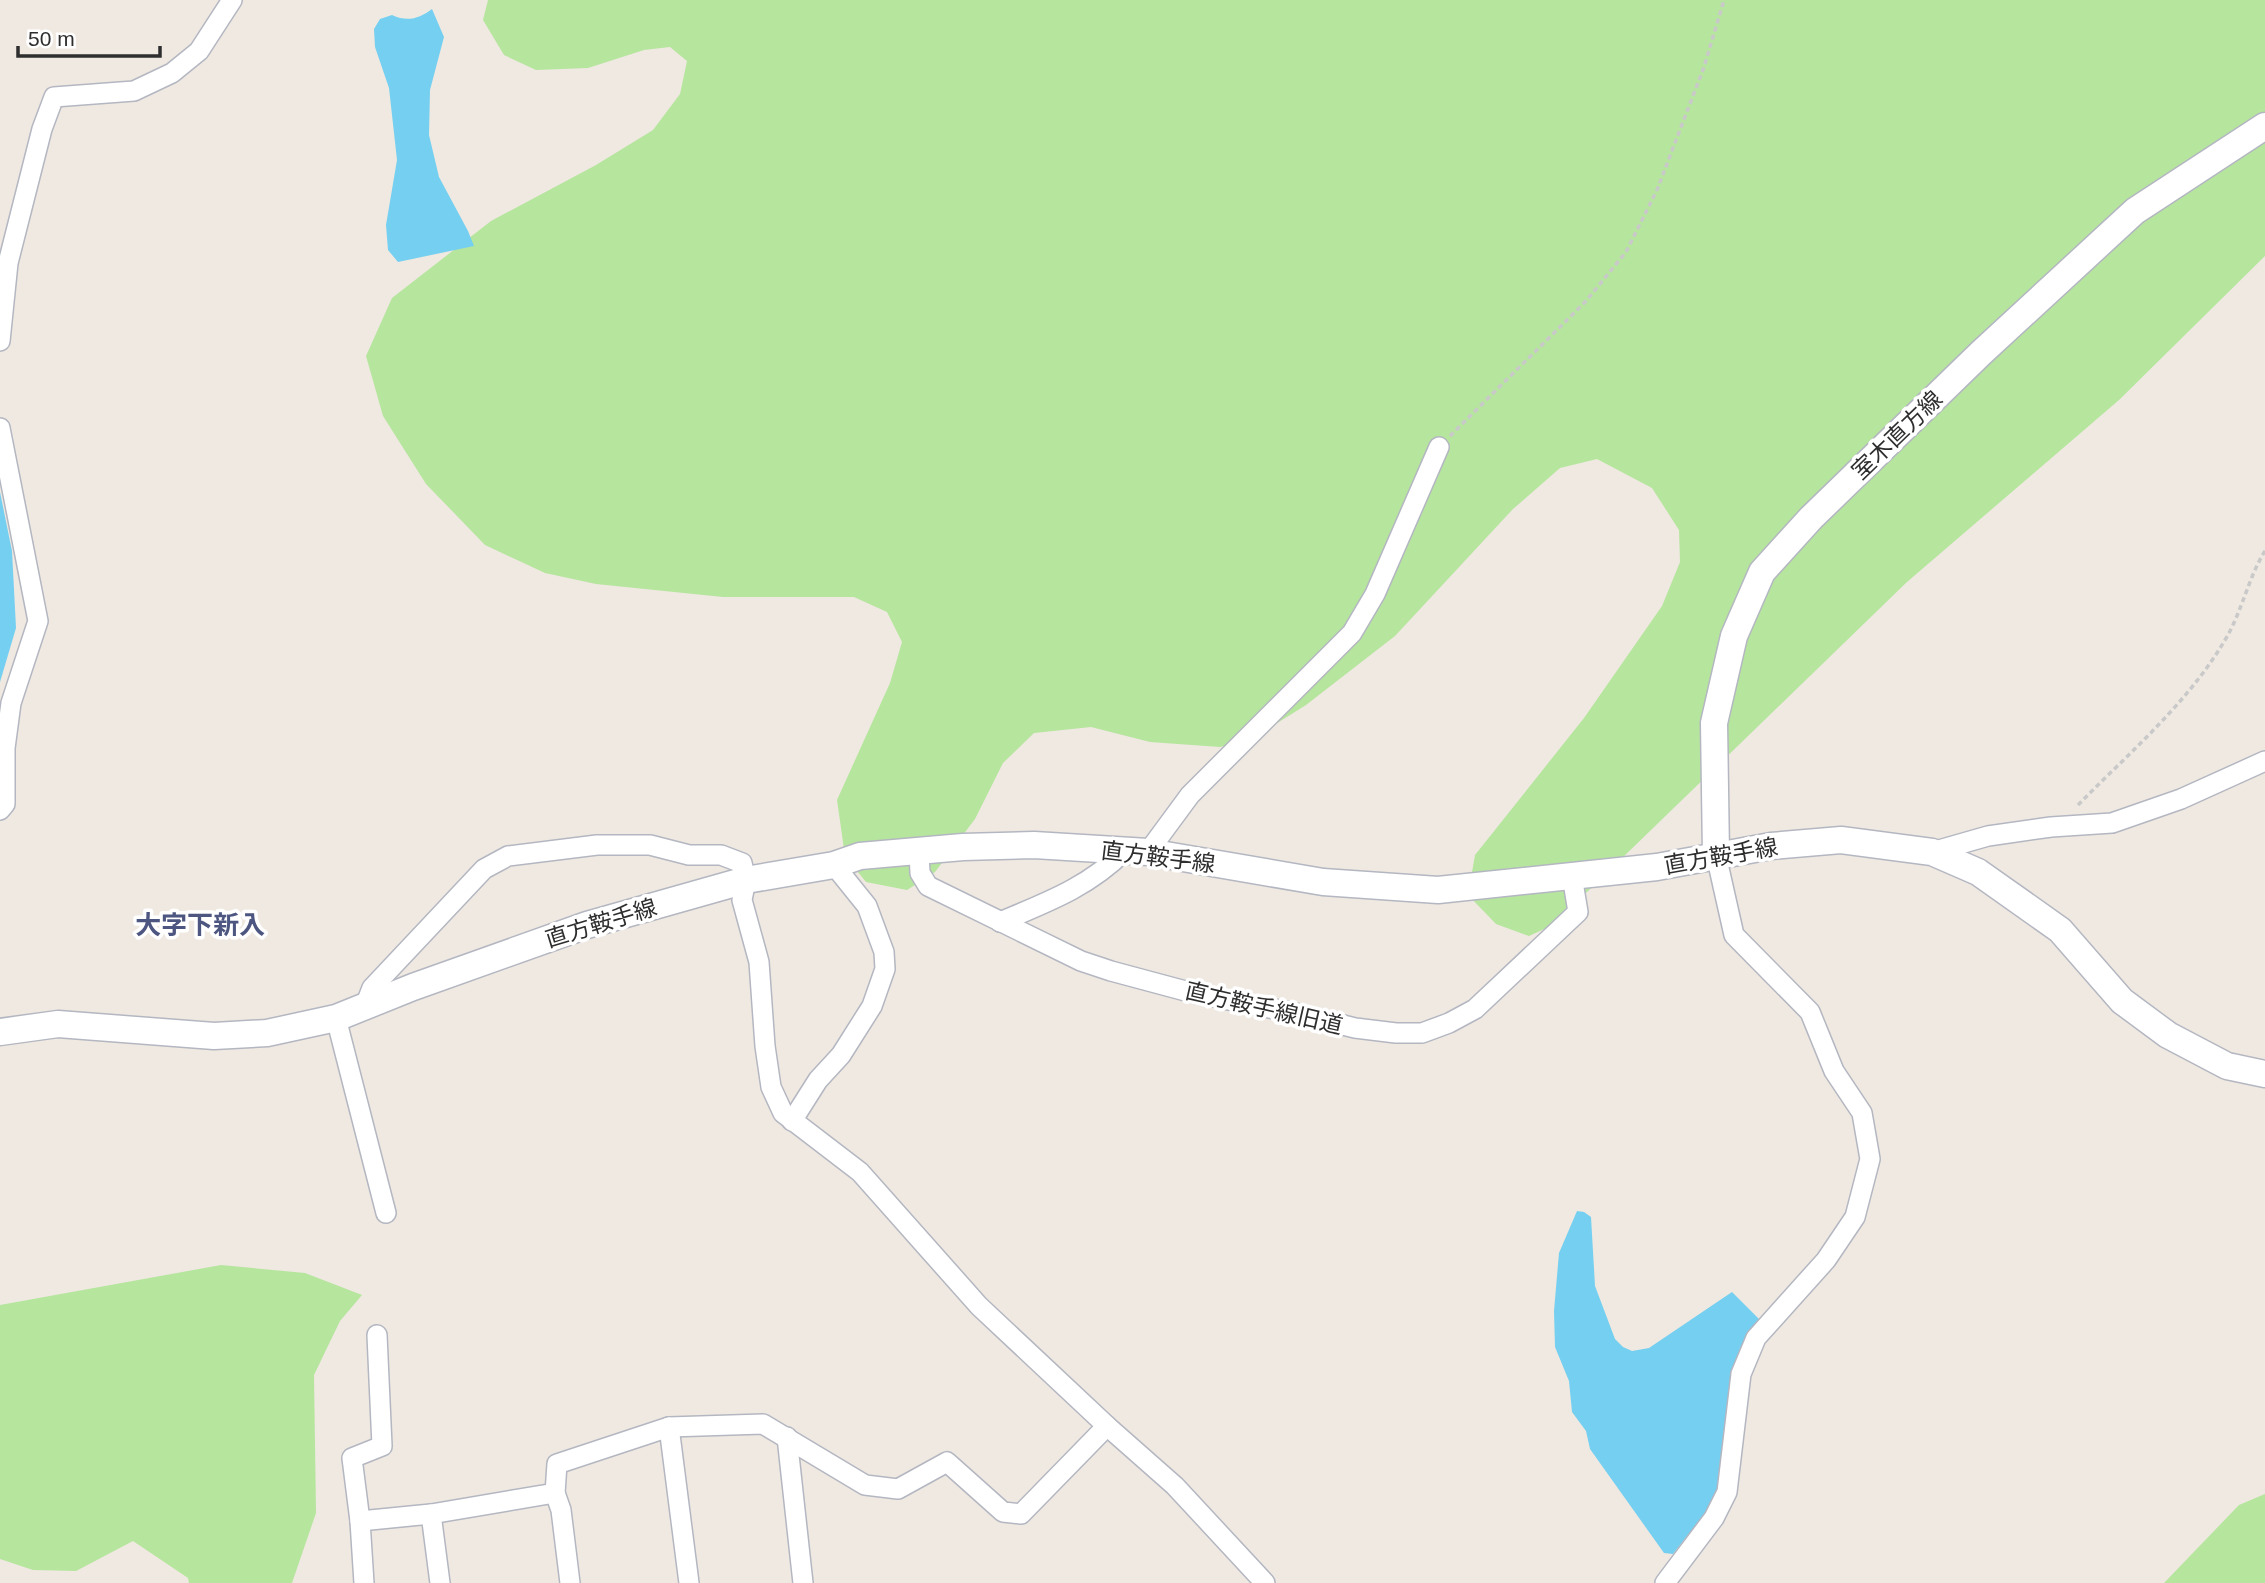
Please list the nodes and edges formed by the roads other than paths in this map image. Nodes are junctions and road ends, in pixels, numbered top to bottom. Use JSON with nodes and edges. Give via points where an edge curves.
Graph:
{"nodes":[{"id":1,"x":232,"y":0,"type":"edge"},
{"id":2,"x":2265,"y":126,"type":"edge"},
{"id":3,"x":0,"y":341,"type":"edge"},
{"id":4,"x":0,"y":428,"type":"edge"},
{"id":5,"x":1439,"y":447,"type":"road end"},
{"id":6,"x":2265,"y":761,"type":"edge"},
{"id":7,"x":0,"y":810,"type":"edge"},
{"id":8,"x":1136,"y":851,"type":"junction"},
{"id":9,"x":919,"y":852,"type":"junction"},
{"id":10,"x":1932,"y":852,"type":"junction"},
{"id":11,"x":1716,"y":855,"type":"junction"},
{"id":12,"x":834,"y":865,"type":"junction"},
{"id":13,"x":1572,"y":876,"type":"junction"},
{"id":14,"x":746,"y":880,"type":"junction"},
{"id":15,"x":1000,"y":922,"type":"junction"},
{"id":16,"x":365,"y":1006,"type":"junction"},
{"id":17,"x":336,"y":1018,"type":"junction"},
{"id":18,"x":0,"y":1032,"type":"edge"},
{"id":19,"x":2265,"y":1074,"type":"edge"},
{"id":20,"x":792,"y":1121,"type":"junction"},
{"id":21,"x":386,"y":1213,"type":"dead end"},
{"id":22,"x":377,"y":1335,"type":"dead end"},
{"id":23,"x":1107,"y":1426,"type":"junction"},
{"id":24,"x":669,"y":1427,"type":"junction"},
{"id":25,"x":787,"y":1437,"type":"junction"},
{"id":26,"x":555,"y":1493,"type":"junction"},
{"id":27,"x":431,"y":1514,"type":"junction"},
{"id":28,"x":360,"y":1521,"type":"junction"},
{"id":29,"x":364,"y":1583,"type":"edge"},
{"id":30,"x":440,"y":1583,"type":"edge"},
{"id":31,"x":570,"y":1583,"type":"edge"},
{"id":32,"x":689,"y":1583,"type":"edge"},
{"id":33,"x":803,"y":1583,"type":"edge"},
{"id":34,"x":1265,"y":1583,"type":"edge"},
{"id":35,"x":1665,"y":1583,"type":"edge"}],
"edges":[{"from":1,"to":3,"type":"street","via":[[199,51],[172,74],[134,91],[54,97],[8,263]]},
{"from":2,"to":11,"type":"main road","name":"室木直方線","via":[[2135,211],[1981,353],[1811,518],[1762,572],[1734,636],[1714,723]]},
{"from":4,"to":7,"type":"street","via":[[38,621],[11,703],[5,804]]},
{"from":5,"to":8,"type":"street","via":[[1375,594],[1352,633]]},
{"from":6,"to":10,"type":"street","via":[[2181,799],[2112,823],[1988,836]]},
{"from":8,"to":9,"type":"main road","name":"直方鞍手線","via":[[1034,845]]},
{"from":8,"to":13,"type":"main road","name":"直方鞍手線","via":[[1323,882],[1438,890]]},
{"from":8,"to":15,"type":"street","via":[[1069,892]]},
{"from":9,"to":12,"type":"main road","name":"直方鞍手線","via":[[860,856]]},
{"from":9,"to":15,"type":"street","name":"直方鞍手線旧道","via":[[920,873],[928,886]]},
{"from":10,"to":11,"type":"main road","name":"直方鞍手線","via":[[1841,840]]},
{"from":10,"to":19,"type":"main road","name":"直方鞍手線","via":[[1978,872],[2060,930],[2122,1001],[2168,1035],[2227,1066]]},
{"from":11,"to":13,"type":"main road","name":"直方鞍手線"},
{"from":11,"to":35,"type":"street","via":[[1734,935],[1810,1012],[1834,1071],[1862,1113],[1870,1159],[1855,1217],[1826,1260],[1756,1338],[1741,1374],[1727,1492],[1714,1518]]},
{"from":12,"to":14,"type":"main road","name":"直方鞍手線"},
{"from":12,"to":20,"type":"street","via":[[866,906],[884,952],[885,969],[872,1006]]},
{"from":13,"to":15,"type":"street","name":"直方鞍手線旧道","via":[[1578,912],[1475,1009],[1422,1033],[1355,1028],[1193,993],[1081,961]]},
{"from":14,"to":16,"type":"main road","name":"直方鞍手線","via":[[587,925]]},
{"from":14,"to":16,"type":"street","via":[[742,863],[721,855],[689,855],[650,845],[597,845],[508,856],[484,869],[372,988]]},
{"from":14,"to":20,"type":"street","via":[[742,900],[759,962],[771,1087]]},
{"from":16,"to":17,"type":"main road","name":"直方鞍手線"},
{"from":17,"to":18,"type":"main road","name":"直方鞍手線","via":[[267,1033],[214,1036],[58,1024]]},
{"from":17,"to":21,"type":"street"},
{"from":20,"to":23,"type":"street","via":[[860,1172],[979,1306]]},
{"from":22,"to":28,"type":"street","via":[[382,1446],[352,1458]]},
{"from":23,"to":25,"type":"street","via":[[1021,1514],[1003,1512],[947,1462],[898,1489],[865,1485]]},
{"from":23,"to":34,"type":"street","via":[[1175,1486]]},
{"from":24,"to":25,"type":"street","via":[[763,1424]]},
{"from":24,"to":26,"type":"street","via":[[557,1464]]},
{"from":24,"to":32,"type":"street"},
{"from":25,"to":33,"type":"street"},
{"from":26,"to":27,"type":"street"},
{"from":26,"to":31,"type":"street"},
{"from":27,"to":28,"type":"street"},
{"from":27,"to":30,"type":"street"},
{"from":28,"to":29,"type":"street"}]}
